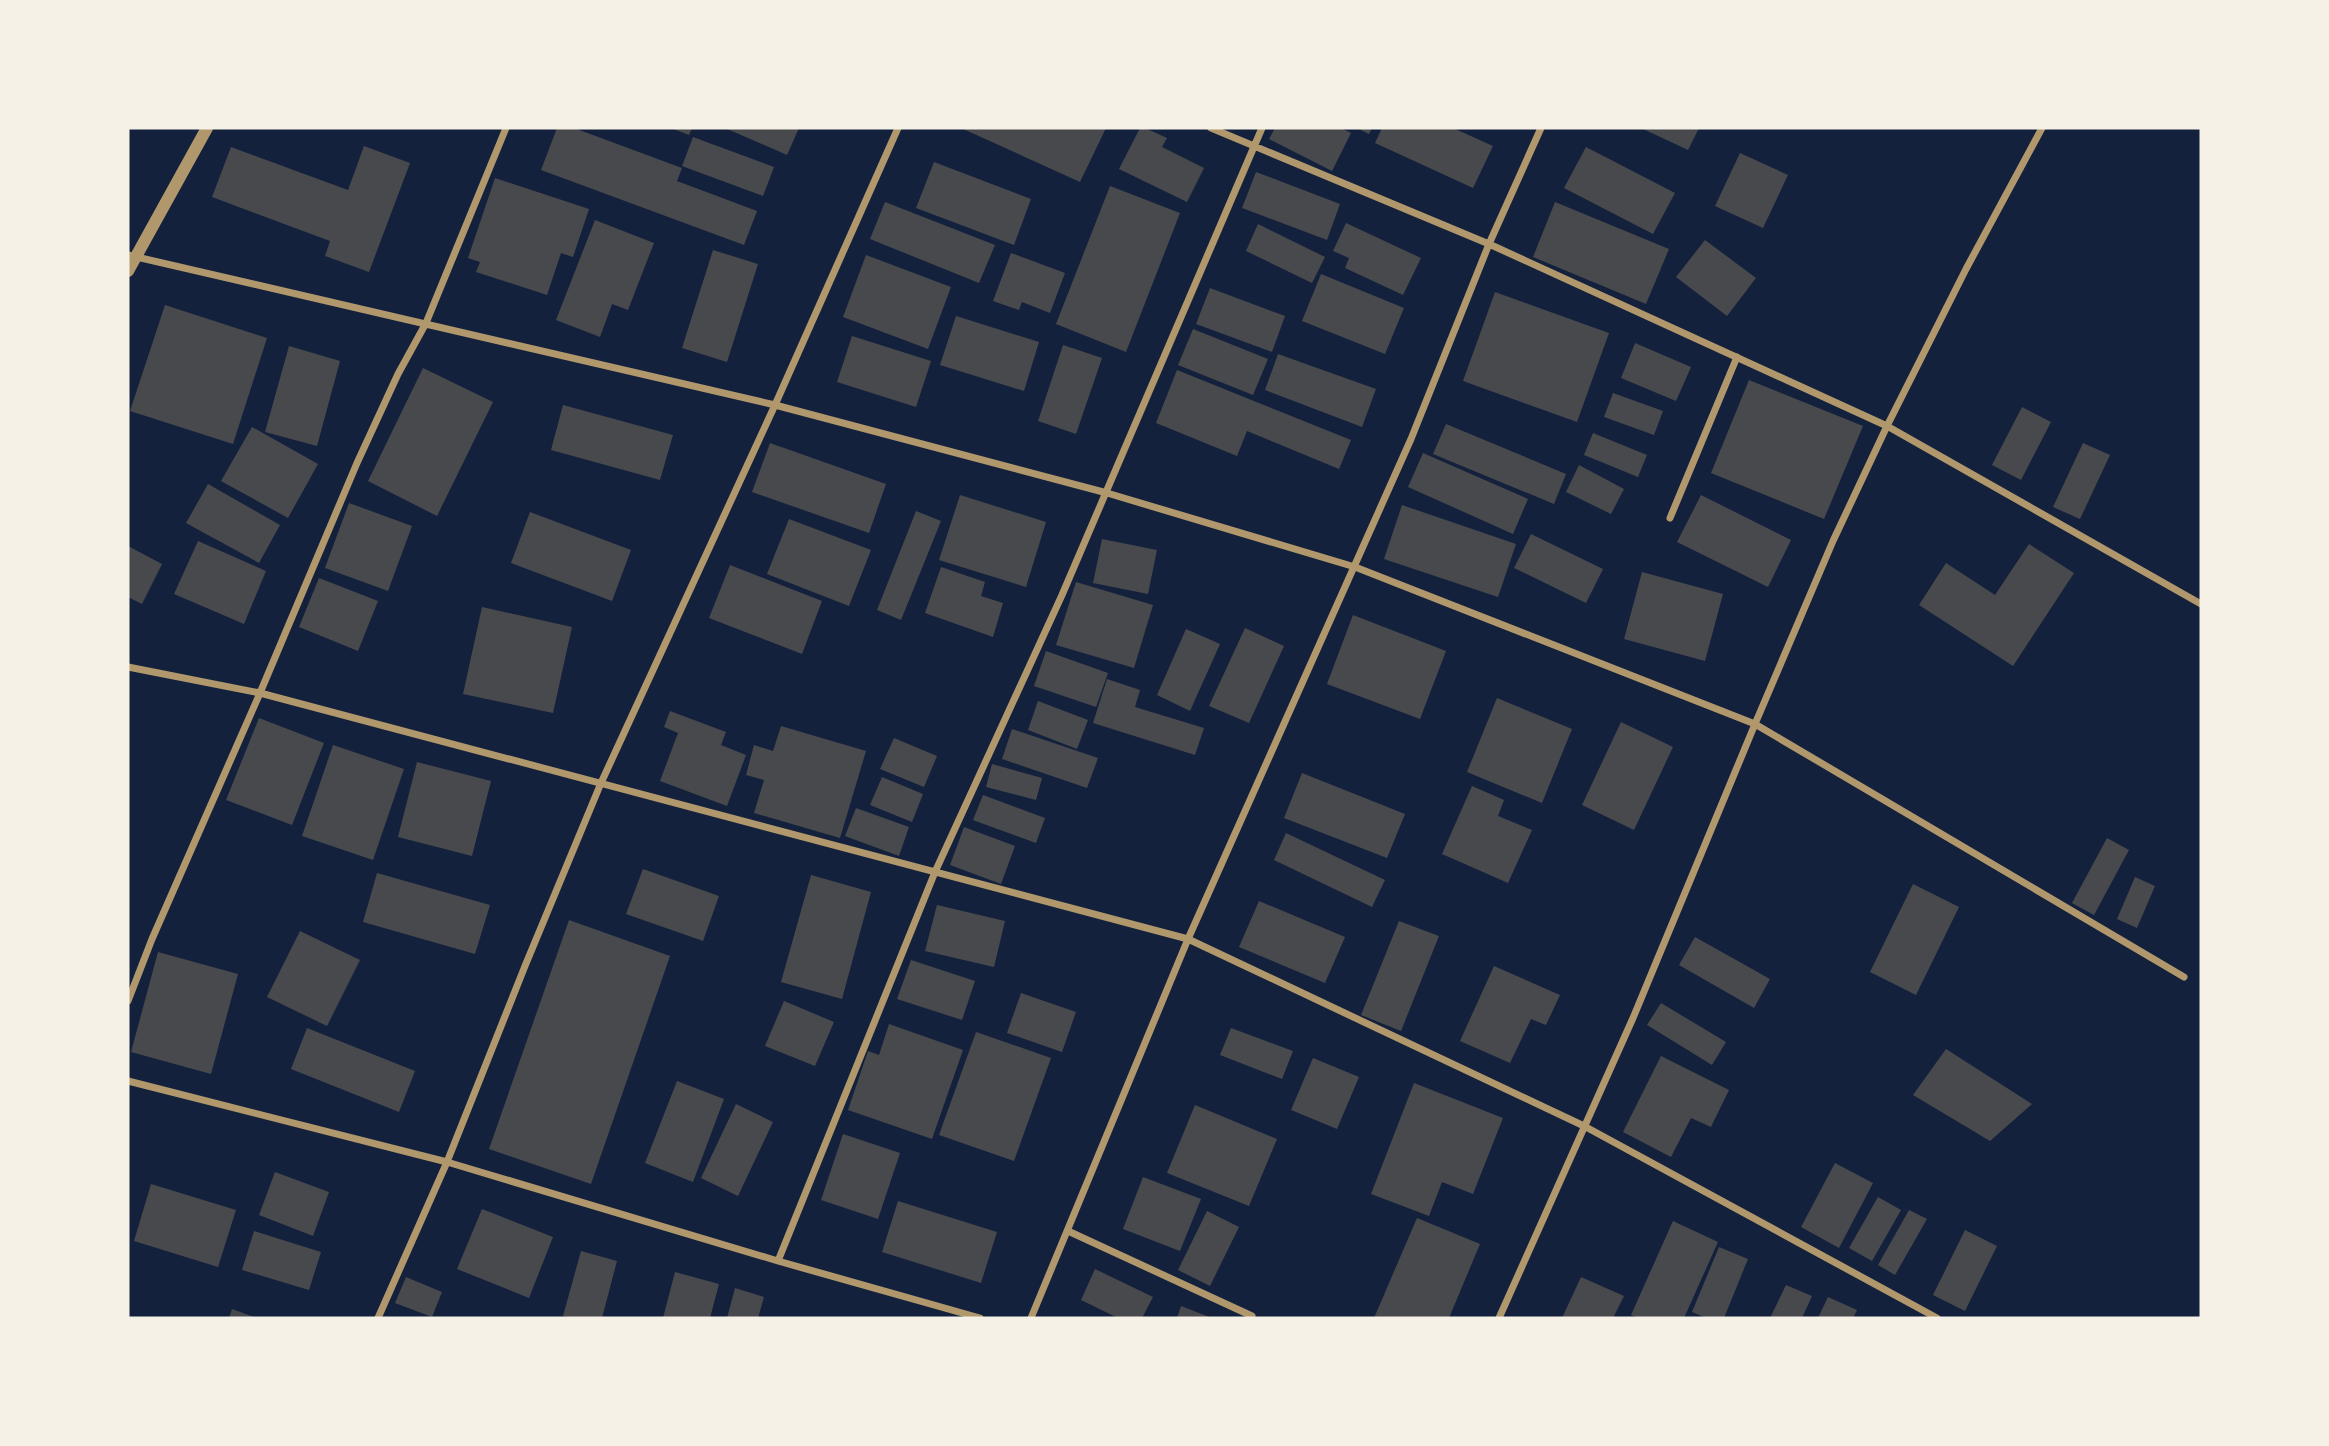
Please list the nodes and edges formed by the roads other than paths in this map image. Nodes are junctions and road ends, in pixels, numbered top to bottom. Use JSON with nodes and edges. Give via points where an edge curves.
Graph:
{"nodes":[{"id":1,"x":207,"y":128,"type":"edge"},
{"id":2,"x":506,"y":128,"type":"edge"},
{"id":3,"x":898,"y":128,"type":"edge"},
{"id":4,"x":1212,"y":128,"type":"edge"},
{"id":5,"x":1262,"y":128,"type":"edge"},
{"id":6,"x":1541,"y":128,"type":"edge"},
{"id":7,"x":2042,"y":128,"type":"edge"},
{"id":8,"x":1254,"y":145,"type":"junction"},
{"id":9,"x":1489,"y":244,"type":"junction"},
{"id":10,"x":132,"y":256,"type":"edge"},
{"id":11,"x":128,"y":271,"type":"edge"},
{"id":12,"x":426,"y":323,"type":"junction"},
{"id":13,"x":1737,"y":357,"type":"junction"},
{"id":14,"x":775,"y":405,"type":"junction"},
{"id":15,"x":1887,"y":426,"type":"junction"},
{"id":16,"x":1107,"y":493,"type":"junction"},
{"id":17,"x":1670,"y":519,"type":"dead end"},
{"id":18,"x":1355,"y":567,"type":"junction"},
{"id":19,"x":2201,"y":604,"type":"edge"},
{"id":20,"x":128,"y":667,"type":"edge"},
{"id":21,"x":260,"y":693,"type":"junction"},
{"id":22,"x":1755,"y":724,"type":"junction"},
{"id":23,"x":601,"y":783,"type":"junction"},
{"id":24,"x":935,"y":872,"type":"junction"},
{"id":25,"x":1188,"y":939,"type":"junction"},
{"id":26,"x":2184,"y":977,"type":"dead end"},
{"id":27,"x":128,"y":1001,"type":"edge"},
{"id":28,"x":128,"y":1081,"type":"edge"},
{"id":29,"x":1584,"y":1126,"type":"junction"},
{"id":30,"x":447,"y":1162,"type":"junction"},
{"id":31,"x":1068,"y":1231,"type":"junction"},
{"id":32,"x":778,"y":1261,"type":"junction"},
{"id":33,"x":1252,"y":1316,"type":"dead end"},
{"id":34,"x":378,"y":1318,"type":"edge"},
{"id":35,"x":980,"y":1318,"type":"edge"},
{"id":36,"x":1031,"y":1318,"type":"edge"},
{"id":37,"x":1499,"y":1318,"type":"edge"},
{"id":38,"x":1937,"y":1318,"type":"edge"}],
"edges":[{"from":1,"to":10,"type":"street"},
{"from":2,"to":12,"type":"street"},
{"from":3,"to":14,"type":"street"},
{"from":4,"to":8,"type":"street"},
{"from":5,"to":8,"type":"street"},
{"from":6,"to":9,"type":"street"},
{"from":7,"to":15,"type":"street"},
{"from":8,"to":9,"type":"street"},
{"from":8,"to":16,"type":"street"},
{"from":9,"to":13,"type":"street"},
{"from":9,"to":18,"type":"street"},
{"from":10,"to":11,"type":"street"},
{"from":10,"to":12,"type":"street"},
{"from":12,"to":14,"type":"street"},
{"from":12,"to":21,"type":"street","via":[[357,463]]},
{"from":13,"to":15,"type":"street"},
{"from":13,"to":17,"type":"street"},
{"from":14,"to":16,"type":"street"},
{"from":14,"to":23,"type":"street"},
{"from":15,"to":19,"type":"street"},
{"from":15,"to":22,"type":"street"},
{"from":16,"to":18,"type":"street"},
{"from":16,"to":24,"type":"street"},
{"from":18,"to":22,"type":"street"},
{"from":18,"to":25,"type":"street"},
{"from":20,"to":21,"type":"street"},
{"from":21,"to":23,"type":"street"},
{"from":21,"to":27,"type":"street"},
{"from":22,"to":26,"type":"street"},
{"from":22,"to":29,"type":"street"},
{"from":23,"to":24,"type":"street"},
{"from":23,"to":30,"type":"street"},
{"from":24,"to":25,"type":"street"},
{"from":24,"to":32,"type":"street"},
{"from":25,"to":29,"type":"street"},
{"from":25,"to":31,"type":"street"},
{"from":28,"to":30,"type":"street"},
{"from":29,"to":37,"type":"street"},
{"from":29,"to":38,"type":"street"},
{"from":30,"to":32,"type":"street"},
{"from":30,"to":34,"type":"street"},
{"from":31,"to":33,"type":"street"},
{"from":31,"to":36,"type":"street"},
{"from":32,"to":35,"type":"street"}]}
